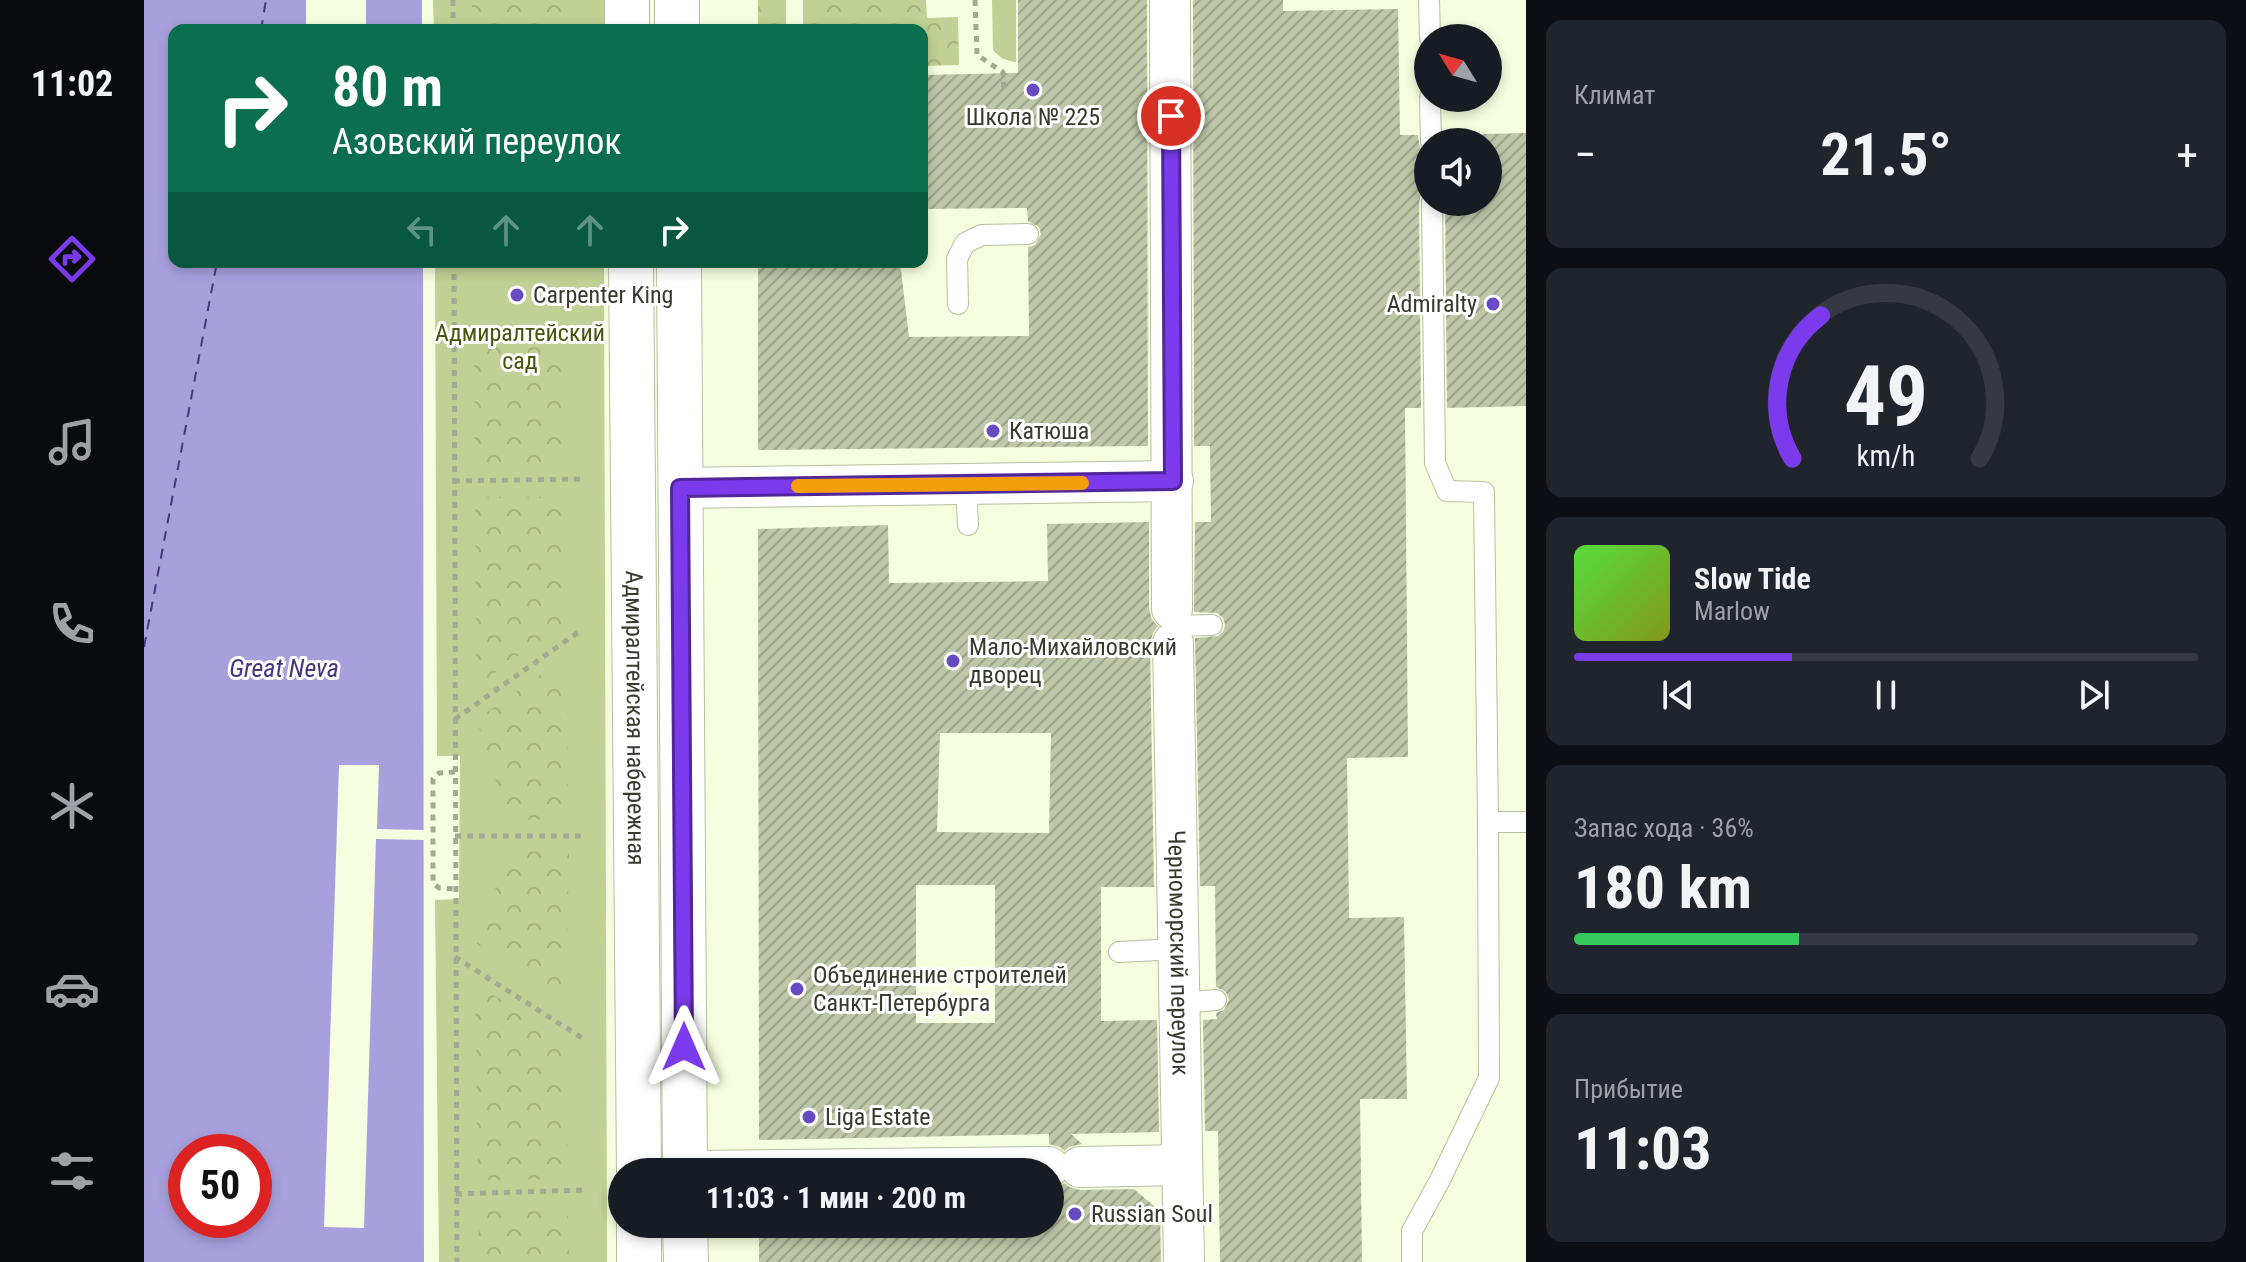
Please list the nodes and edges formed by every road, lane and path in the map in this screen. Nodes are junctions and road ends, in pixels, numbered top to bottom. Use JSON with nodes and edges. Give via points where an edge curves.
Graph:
{"nodes":[{"id":1,"x":453,"y":0,"type":"edge"},
{"id":2,"x":627,"y":0,"type":"edge"},
{"id":3,"x":677,"y":0,"type":"edge"},
{"id":4,"x":975,"y":0,"type":"edge"},
{"id":5,"x":1170,"y":0,"type":"edge"},
{"id":6,"x":1429,"y":0,"type":"edge"},
{"id":7,"x":453,"y":24,"type":"edge"},
{"id":8,"x":627,"y":24,"type":"edge"},
{"id":9,"x":677,"y":24,"type":"edge"},
{"id":10,"x":1430,"y":24,"type":"edge"},
{"id":11,"x":1004,"y":92,"type":"dead end"},
{"id":12,"x":1432,"y":216,"type":"edge"},
{"id":13,"x":1028,"y":234,"type":"dead end"},
{"id":14,"x":454,"y":268,"type":"edge"},
{"id":15,"x":631,"y":268,"type":"edge"},
{"id":16,"x":679,"y":268,"type":"edge"},
{"id":17,"x":958,"y":304,"type":"dead end"},
{"id":18,"x":581,"y":479,"type":"dead end"},
{"id":19,"x":454,"y":481,"type":"junction"},
{"id":20,"x":1173,"y":481,"type":"junction"},
{"id":21,"x":966,"y":484,"type":"junction"},
{"id":22,"x":680,"y":488,"type":"junction"},
{"id":23,"x":968,"y":525,"type":"dead end"},
{"id":24,"x":1212,"y":625,"type":"dead end"},
{"id":25,"x":1173,"y":626,"type":"junction"},
{"id":26,"x":580,"y":631,"type":"dead end"},
{"id":27,"x":455,"y":719,"type":"junction"},
{"id":28,"x":455,"y":772,"type":"junction"},
{"id":29,"x":1488,"y":822,"type":"junction"},
{"id":30,"x":1526,"y":822,"type":"edge"},
{"id":31,"x":455,"y":836,"type":"junction"},
{"id":32,"x":582,"y":836,"type":"dead end"},
{"id":33,"x":456,"y":889,"type":"junction"},
{"id":34,"x":1178,"y":949,"type":"junction"},
{"id":35,"x":1119,"y":952,"type":"dead end"},
{"id":36,"x":455,"y":957,"type":"junction"},
{"id":37,"x":582,"y":1038,"type":"dead end"},
{"id":38,"x":639,"y":1158,"type":"edge"},
{"id":39,"x":685,"y":1158,"type":"edge"},
{"id":40,"x":1181,"y":1165,"type":"junction"},
{"id":41,"x":1064,"y":1167,"type":"edge"},
{"id":42,"x":583,"y":1190,"type":"dead end"},
{"id":43,"x":456,"y":1194,"type":"junction"},
{"id":44,"x":639,"y":1238,"type":"edge"},
{"id":45,"x":685,"y":1238,"type":"edge"},
{"id":46,"x":457,"y":1262,"type":"edge"},
{"id":47,"x":639,"y":1262,"type":"edge"},
{"id":48,"x":686,"y":1262,"type":"edge"},
{"id":49,"x":1184,"y":1262,"type":"edge"},
{"id":50,"x":1412,"y":1262,"type":"edge"}],
"edges":[{"from":1,"to":7,"type":"path"},
{"from":2,"to":8,"type":"main road"},
{"from":3,"to":9,"type":"main road"},
{"from":4,"to":11,"type":"path","via":[[977,55],[1003,72]]},
{"from":5,"to":20,"type":"street","name":"Черноморский переулок","via":[[1161,233]]},
{"from":6,"to":10,"type":"lane"},
{"from":12,"to":29,"type":"lane","via":[[1435,463],[1447,491],[1484,492]]},
{"from":13,"to":17,"type":"lane","via":[[982,235],[965,243],[957,259]]},
{"from":14,"to":19,"type":"path"},
{"from":15,"to":38,"type":"main road","name":"Адмиралтейская набережная"},
{"from":16,"to":22,"type":"main road","name":"Адмиралтейская набережная"},
{"from":18,"to":19,"type":"path"},
{"from":19,"to":27,"type":"path"},
{"from":20,"to":21,"type":"street"},
{"from":20,"to":25,"type":"street","name":"Черноморский переулок"},
{"from":21,"to":22,"type":"street"},
{"from":21,"to":23,"type":"lane"},
{"from":22,"to":39,"type":"main road","name":"Адмиралтейская набережная"},
{"from":24,"to":25,"type":"lane"},
{"from":25,"to":34,"type":"street","name":"Черноморский переулок"},
{"from":26,"to":27,"type":"path"},
{"from":27,"to":28,"type":"path"},
{"from":28,"to":31,"type":"path"},
{"from":28,"to":33,"type":"path","via":[[433,779],[433,883]]},
{"from":29,"to":30,"type":"lane"},
{"from":29,"to":50,"type":"lane","via":[[1489,1078],[1412,1231]]},
{"from":31,"to":32,"type":"path"},
{"from":31,"to":33,"type":"path"},
{"from":33,"to":36,"type":"path"},
{"from":34,"to":35,"type":"lane"},
{"from":34,"to":40,"type":"street","name":"Черноморский переулок","via":[[1198,1001]]},
{"from":36,"to":37,"type":"path"},
{"from":36,"to":43,"type":"path"},
{"from":40,"to":41,"type":"street"},
{"from":40,"to":49,"type":"street","name":"Черноморский переулок"},
{"from":42,"to":43,"type":"path"},
{"from":43,"to":46,"type":"path"},
{"from":44,"to":47,"type":"main road"},
{"from":45,"to":48,"type":"main road"}]}
